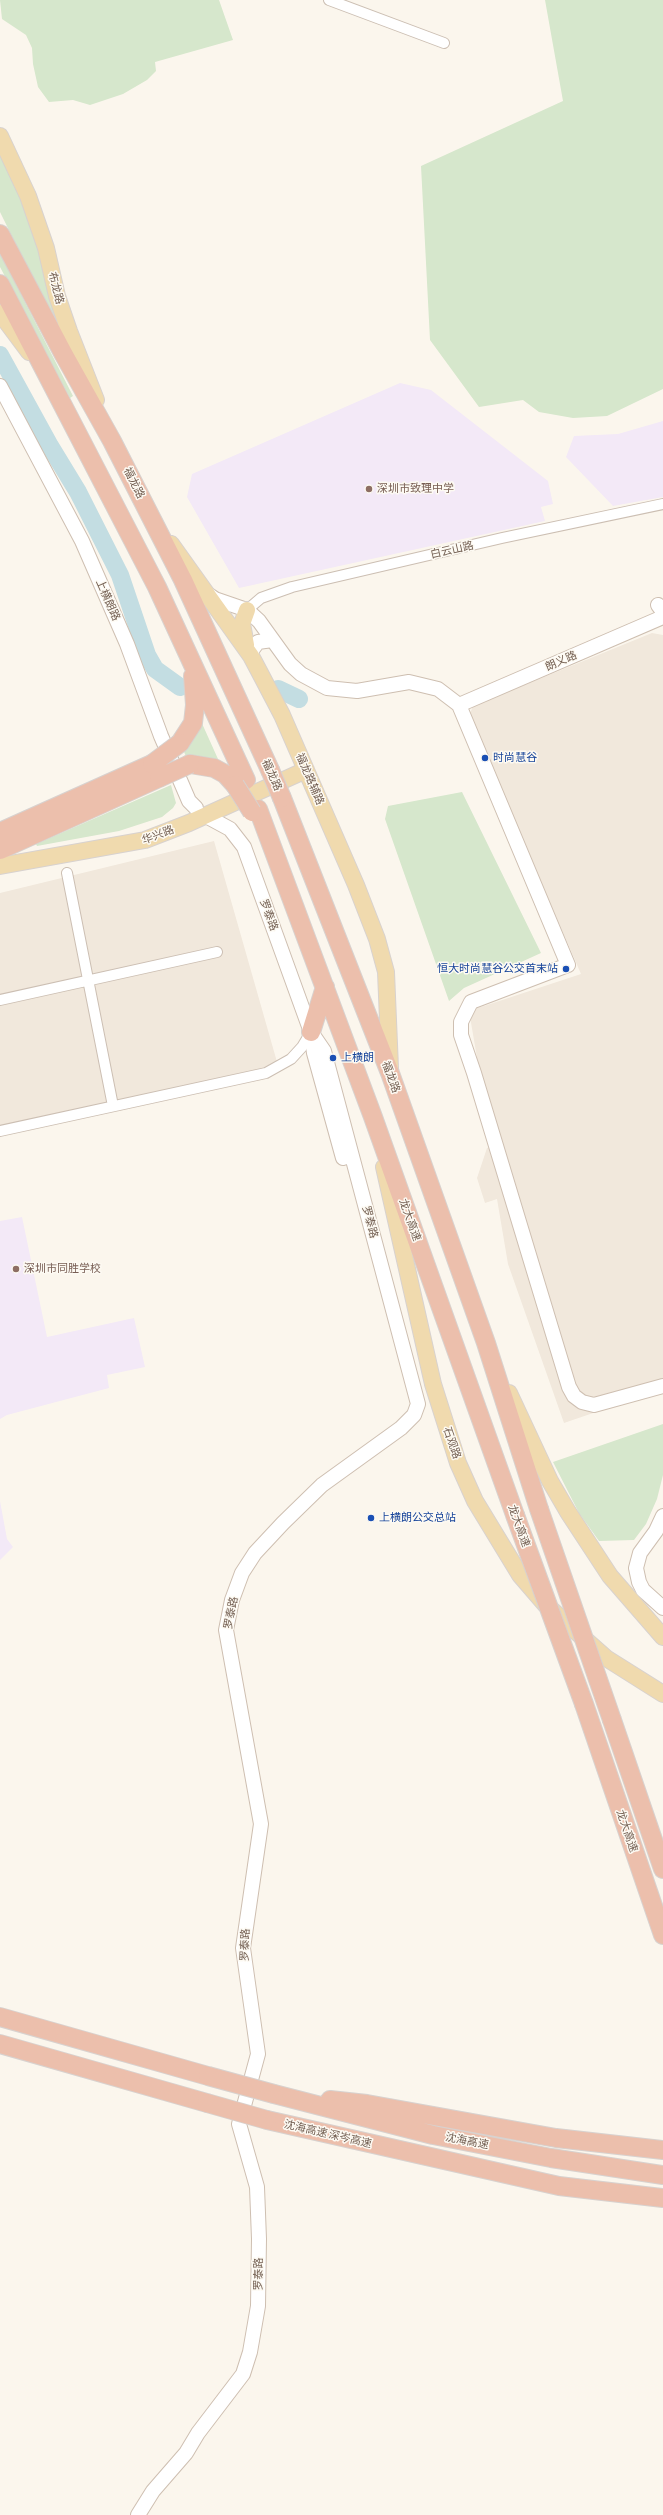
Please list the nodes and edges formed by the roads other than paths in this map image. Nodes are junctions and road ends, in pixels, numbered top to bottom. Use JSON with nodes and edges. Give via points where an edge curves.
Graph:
{"nodes":[{"id":1,"x":329,"y":0,"type":"edge"},
{"id":2,"x":444,"y":42,"type":"dead end"},
{"id":3,"x":0,"y":136,"type":"edge"},
{"id":4,"x":0,"y":234,"type":"edge"},
{"id":5,"x":0,"y":284,"type":"edge"},
{"id":6,"x":0,"y":313,"type":"edge"},
{"id":7,"x":48,"y":377,"type":"junction"},
{"id":8,"x":0,"y":386,"type":"edge"},
{"id":9,"x":112,"y":441,"type":"junction"},
{"id":10,"x":663,"y":504,"type":"edge"},
{"id":11,"x":151,"y":517,"type":"junction"},
{"id":12,"x":202,"y":590,"type":"junction"},
{"id":13,"x":247,"y":610,"type":"junction"},
{"id":14,"x":661,"y":611,"type":"edge"},
{"id":15,"x":272,"y":640,"type":"junction"},
{"id":16,"x":250,"y":656,"type":"junction"},
{"id":17,"x":193,"y":667,"type":"junction"},
{"id":18,"x":459,"y":705,"type":"junction"},
{"id":19,"x":306,"y":770,"type":"junction"},
{"id":20,"x":156,"y":771,"type":"junction"},
{"id":21,"x":240,"y":783,"type":"junction"},
{"id":22,"x":201,"y":812,"type":"junction"},
{"id":23,"x":0,"y":832,"type":"edge"},
{"id":24,"x":0,"y":850,"type":"edge"},
{"id":25,"x":0,"y":856,"type":"edge"},
{"id":26,"x":0,"y":866,"type":"edge"},
{"id":27,"x":67,"y":873,"type":"dead end"},
{"id":28,"x":217,"y":952,"type":"dead end"},
{"id":29,"x":88,"y":980,"type":"junction"},
{"id":30,"x":325,"y":988,"type":"junction"},
{"id":31,"x":0,"y":1000,"type":"edge"},
{"id":32,"x":311,"y":1032,"type":"junction"},
{"id":33,"x":390,"y":1073,"type":"junction"},
{"id":34,"x":113,"y":1106,"type":"junction"},
{"id":35,"x":373,"y":1117,"type":"junction"},
{"id":36,"x":0,"y":1131,"type":"edge"},
{"id":37,"x":486,"y":1343,"type":"junction"},
{"id":38,"x":663,"y":1386,"type":"edge"},
{"id":39,"x":663,"y":1516,"type":"edge"},
{"id":40,"x":663,"y":1608,"type":"edge"},
{"id":41,"x":663,"y":1637,"type":"edge"},
{"id":42,"x":663,"y":1694,"type":"edge"},
{"id":43,"x":663,"y":1869,"type":"edge"},
{"id":44,"x":663,"y":1935,"type":"edge"},
{"id":45,"x":0,"y":2016,"type":"edge"},
{"id":46,"x":0,"y":2044,"type":"edge"},
{"id":47,"x":274,"y":2094,"type":"junction"},
{"id":48,"x":663,"y":2150,"type":"edge"},
{"id":49,"x":663,"y":2175,"type":"edge"},
{"id":50,"x":559,"y":2186,"type":"junction"},
{"id":51,"x":663,"y":2198,"type":"edge"},
{"id":52,"x":663,"y":2207,"type":"edge"},
{"id":53,"x":138,"y":2515,"type":"edge"}],
"edges":[{"from":1,"to":2,"type":"street"},
{"from":3,"to":9,"type":"main road","name":"布龙路","via":[[28,196],[46,248],[57,296],[69,331]]},
{"from":4,"to":9,"type":"highway","name":"福龙路"},
{"from":5,"to":7,"type":"highway"},
{"from":6,"to":7,"type":"main road"},
{"from":7,"to":17,"type":"highway","via":[[157,587]]},
{"from":8,"to":22,"type":"street","name":"上横朗路","via":[[82,541],[127,644],[161,736],[189,801]]},
{"from":9,"to":11,"type":"highway","name":"福龙路"},
{"from":10,"to":13,"type":"street","name":"白云山路","via":[[510,536],[292,587],[261,598]]},
{"from":11,"to":12,"type":"main road","name":"福龙路辅路"},
{"from":11,"to":33,"type":"highway","name":"福龙路","bridge":true,"via":[[183,580],[270,770]]},
{"from":12,"to":13,"type":"street","via":[[215,599]]},
{"from":12,"to":16,"type":"main road","name":"福龙路辅路"},
{"from":13,"to":15,"type":"street","via":[[259,621]]},
{"from":13,"to":16,"type":"main road","via":[[242,633]]},
{"from":14,"to":18,"type":"street","name":"朗义路"},
{"from":15,"to":16,"type":"street","via":[[258,642]]},
{"from":15,"to":18,"type":"street","via":[[301,674],[327,688],[357,691],[409,682],[438,689]]},
{"from":16,"to":19,"type":"main road","name":"福龙路辅路","via":[[282,715]]},
{"from":17,"to":20,"type":"highway","bridge":true,"via":[[194,715],[187,735]]},
{"from":17,"to":21,"type":"highway"},
{"from":18,"to":38,"type":"street","via":[[568,964],[471,1002],[462,1022],[461,1035],[569,1387],[574,1396],[582,1402],[594,1405]]},
{"from":19,"to":22,"type":"main road","name":"华兴路"},
{"from":19,"to":33,"type":"main road","name":"福龙路辅路","via":[[356,885],[383,956],[388,996]]},
{"from":20,"to":21,"type":"highway","bridge":true,"via":[[190,764],[214,768]]},
{"from":20,"to":23,"type":"highway"},
{"from":20,"to":24,"type":"highway"},
{"from":21,"to":30,"type":"highway","via":[[267,838]]},
{"from":22,"to":25,"type":"main road","name":"华兴路","via":[[128,834]]},
{"from":22,"to":26,"type":"main road","name":"华兴路","via":[[163,834],[132,844]]},
{"from":22,"to":32,"type":"street","name":"罗泰路","via":[[230,829],[244,847]]},
{"from":27,"to":29,"type":"street"},
{"from":28,"to":29,"type":"street"},
{"from":29,"to":31,"type":"street"},
{"from":29,"to":34,"type":"street"},
{"from":30,"to":32,"type":"highway"},
{"from":30,"to":35,"type":"highway"},
{"from":32,"to":34,"type":"street","via":[[291,1059],[266,1073]]},
{"from":32,"to":53,"type":"street","name":"罗泰路","via":[[314,1053],[414,1414],[401,1428],[322,1484],[283,1523],[246,1568],[232,1600],[226,1630],[261,1824],[243,1948],[258,2054],[239,2124],[257,2187],[258,2306],[250,2352],[243,2374],[198,2432],[186,2453],[153,2491]]},
{"from":33,"to":37,"type":"highway","name":"福龙路"},
{"from":34,"to":36,"type":"street"},
{"from":35,"to":42,"type":"main road","name":"石观路","via":[[433,1384],[458,1463],[475,1501],[520,1575],[545,1604],[606,1658]]},
{"from":35,"to":44,"type":"highway","name":"龙大高速","bridge":true,"via":[[584,1704]]},
{"from":37,"to":41,"type":"main road","via":[[538,1456],[568,1512],[610,1576]]},
{"from":37,"to":43,"type":"highway","name":"龙大高速","bridge":true,"via":[[539,1509]]},
{"from":39,"to":40,"type":"street","via":[[640,1553],[636,1568],[638,1582],[643,1590]]},
{"from":45,"to":47,"type":"highway","bridge":true},
{"from":46,"to":50,"type":"highway","name":"沈海高速 深岑高速","bridge":true,"via":[[267,2120]]},
{"from":47,"to":48,"type":"highway","via":[[367,2104],[556,2138]]},
{"from":47,"to":49,"type":"highway","name":"沈海高速","via":[[440,2136],[551,2158]]},
{"from":50,"to":51,"type":"highway","name":"沈海高速 深岑高速"},
{"from":50,"to":52,"type":"highway","via":[[613,2201]]}]}
